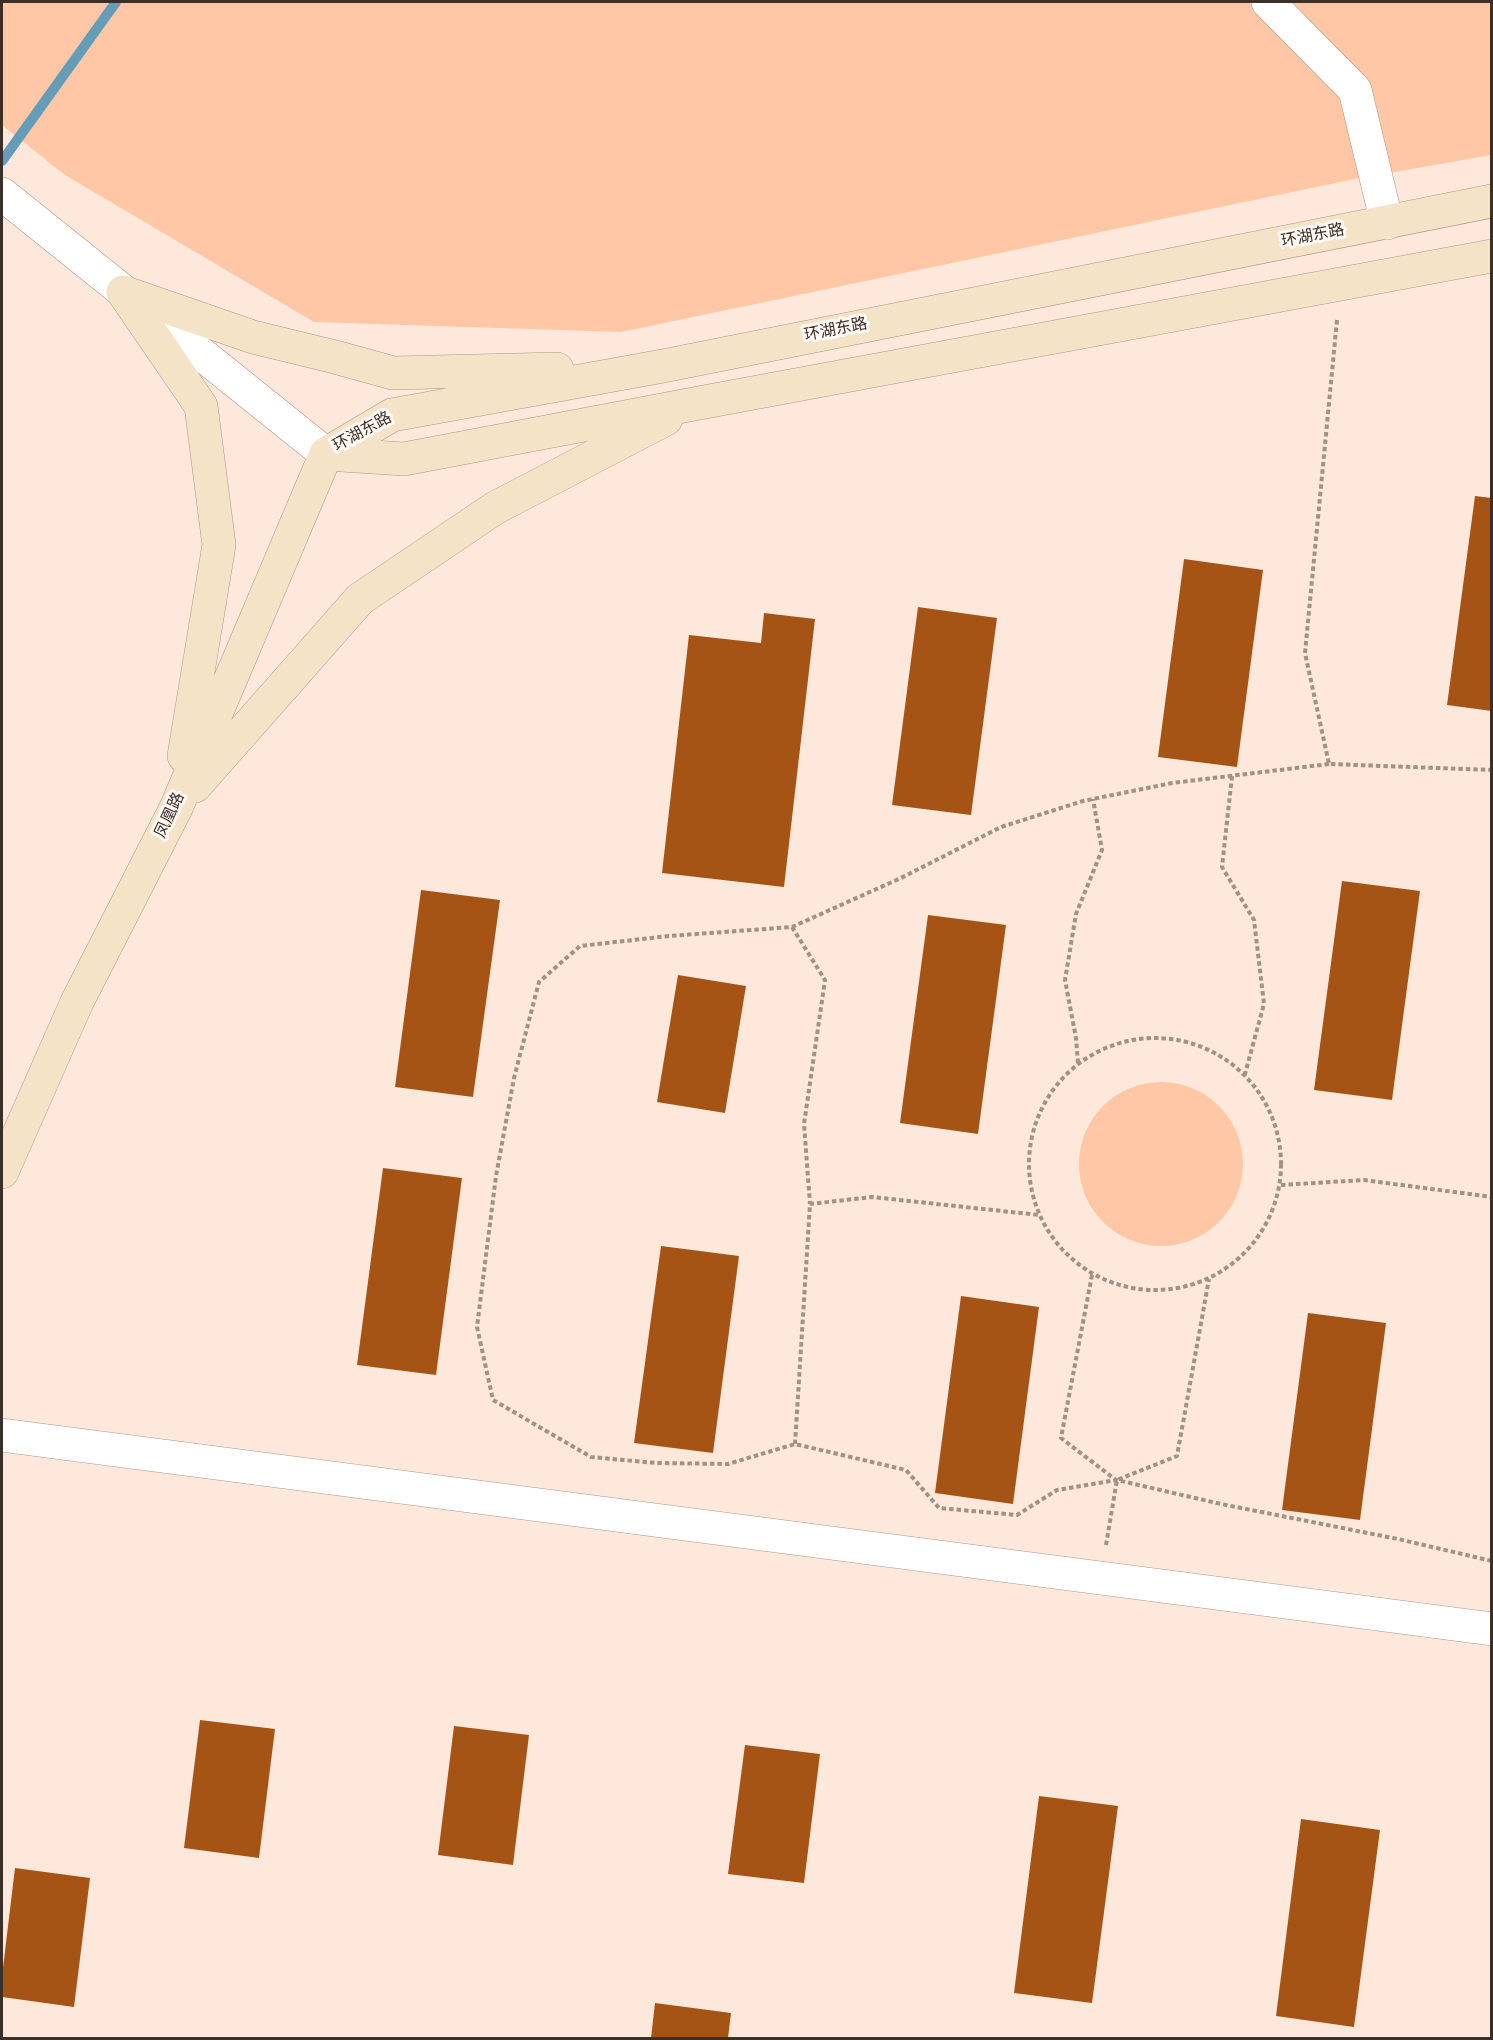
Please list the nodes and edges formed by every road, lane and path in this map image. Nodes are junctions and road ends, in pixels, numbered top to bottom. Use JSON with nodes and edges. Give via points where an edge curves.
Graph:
{"nodes":[{"id":1,"x":1268,"y":2,"type":"edge"},
{"id":2,"x":2,"y":194,"type":"edge"},
{"id":3,"x":1491,"y":201,"type":"edge"},
{"id":4,"x":1387,"y":222,"type":"junction"},
{"id":5,"x":1491,"y":256,"type":"edge"},
{"id":6,"x":1341,"y":285,"type":"junction"},
{"id":7,"x":123,"y":292,"type":"junction"},
{"id":8,"x":663,"y":366,"type":"junction"},
{"id":9,"x":699,"y":403,"type":"junction"},
{"id":10,"x":326,"y":454,"type":"junction"},
{"id":11,"x":1329,"y":764,"type":"junction"},
{"id":12,"x":1491,"y":770,"type":"edge"},
{"id":13,"x":1232,"y":776,"type":"junction"},
{"id":14,"x":1093,"y":799,"type":"junction"},
{"id":15,"x":176,"y":808,"type":"junction"},
{"id":16,"x":792,"y":927,"type":"junction"},
{"id":17,"x":1078,"y":1063,"type":"junction"},
{"id":18,"x":1245,"y":1075,"type":"junction"},
{"id":19,"x":2,"y":1172,"type":"edge"},
{"id":20,"x":1280,"y":1185,"type":"junction"},
{"id":21,"x":1491,"y":1197,"type":"edge"},
{"id":22,"x":810,"y":1204,"type":"junction"},
{"id":23,"x":1039,"y":1215,"type":"junction"},
{"id":24,"x":1092,"y":1275,"type":"junction"},
{"id":25,"x":1209,"y":1279,"type":"junction"},
{"id":26,"x":2,"y":1435,"type":"edge"},
{"id":27,"x":795,"y":1444,"type":"junction"},
{"id":28,"x":1117,"y":1480,"type":"junction"},
{"id":29,"x":1491,"y":1561,"type":"edge"},
{"id":30,"x":1100,"y":1578,"type":"junction"},
{"id":31,"x":1491,"y":1629,"type":"edge"}],
"edges":[{"from":1,"to":4,"type":"street","via":[[1355,90]]},
{"from":2,"to":7,"type":"street"},
{"from":3,"to":4,"type":"main road","name":"环湖东路"},
{"from":4,"to":8,"type":"main road","name":"环湖东路"},
{"from":5,"to":6,"type":"main road","name":"环湖东路"},
{"from":6,"to":9,"type":"main road","name":"环湖东路"},
{"from":6,"to":11,"type":"path","via":[[1305,653]]},
{"from":7,"to":8,"type":"main road","via":[[253,337],[393,373]]},
{"from":7,"to":10,"type":"street"},
{"from":7,"to":15,"type":"main road","via":[[201,406],[219,545]]},
{"from":8,"to":10,"type":"main road","name":"环湖东路","via":[[392,415]]},
{"from":9,"to":10,"type":"main road","name":"环湖东路","via":[[404,459]]},
{"from":9,"to":15,"type":"main road","via":[[495,508],[360,600]]},
{"from":10,"to":15,"type":"main road","name":"凤凰路"},
{"from":11,"to":12,"type":"path"},
{"from":11,"to":13,"type":"path"},
{"from":13,"to":14,"type":"path"},
{"from":13,"to":18,"type":"path","via":[[1222,867],[1254,920],[1264,1004]]},
{"from":14,"to":16,"type":"path","via":[[1001,827]]},
{"from":14,"to":17,"type":"path","via":[[1102,850],[1076,914],[1065,980]]},
{"from":15,"to":19,"type":"main road","name":"凤凰路","via":[[77,1002]]},
{"from":16,"to":22,"type":"path","via":[[825,980],[804,1124]]},
{"from":16,"to":27,"type":"path","via":[[580,946],[539,982],[514,1078],[496,1176],[477,1327],[493,1400],[591,1457],[728,1464]]},
{"from":17,"to":18,"type":"path","via":[[1116,1043],[1159,1036],[1201,1045]]},
{"from":17,"to":23,"type":"path","via":[[1048,1095],[1031,1135],[1028,1176]]},
{"from":18,"to":20,"type":"path","via":[[1266,1101],[1280,1142]]},
{"from":20,"to":21,"type":"path","via":[[1364,1180]]},
{"from":20,"to":25,"type":"path","via":[[1267,1224],[1243,1256]]},
{"from":22,"to":23,"type":"path","via":[[872,1197]]},
{"from":22,"to":27,"type":"path"},
{"from":23,"to":24,"type":"path","via":[[1061,1249]]},
{"from":24,"to":25,"type":"path","via":[[1130,1289],[1170,1290]]},
{"from":24,"to":28,"type":"path","via":[[1060,1438]]},
{"from":25,"to":28,"type":"path","via":[[1177,1456]]},
{"from":26,"to":30,"type":"street"},
{"from":27,"to":28,"type":"path","via":[[906,1470],[939,1508],[1017,1515],[1057,1490]]},
{"from":28,"to":29,"type":"path"},
{"from":28,"to":30,"type":"path"},
{"from":30,"to":31,"type":"street"}]}
